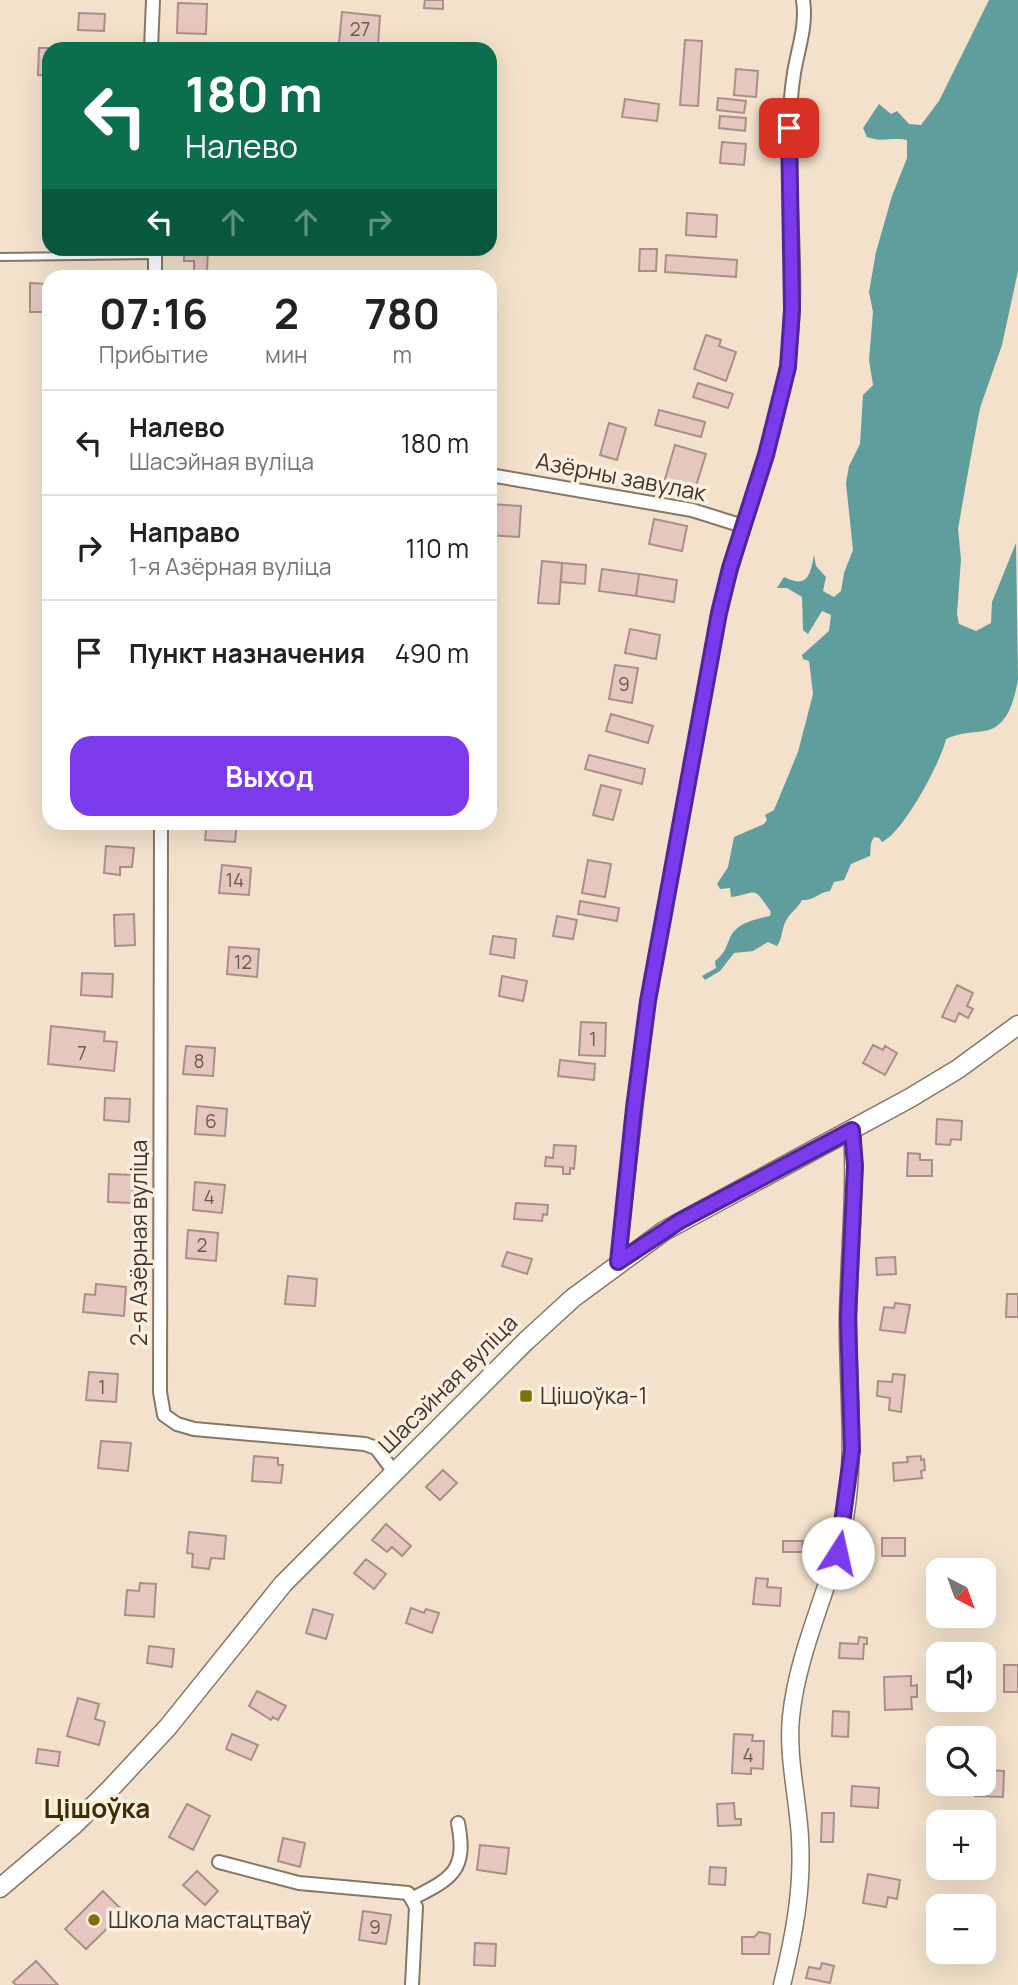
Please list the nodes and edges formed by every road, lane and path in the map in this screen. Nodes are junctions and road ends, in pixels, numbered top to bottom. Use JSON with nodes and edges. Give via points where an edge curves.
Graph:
{"nodes":[{"id":1,"x":153,"y":0,"type":"edge"},
{"id":2,"x":803,"y":0,"type":"edge"},
{"id":3,"x":151,"y":42,"type":"edge"},
{"id":4,"x":42,"y":256,"type":"edge"},
{"id":5,"x":0,"y":257,"type":"edge"},
{"id":6,"x":497,"y":476,"type":"edge"},
{"id":7,"x":743,"y":526,"type":"junction"},
{"id":8,"x":161,"y":830,"type":"edge"},
{"id":9,"x":1017,"y":1026,"type":"edge"},
{"id":10,"x":852,"y":1130,"type":"junction"},
{"id":11,"x":618,"y":1262,"type":"junction"},
{"id":12,"x":394,"y":1472,"type":"junction"},
{"id":13,"x":458,"y":1823,"type":"dead end"},
{"id":14,"x":219,"y":1862,"type":"dead end"},
{"id":15,"x":0,"y":1888,"type":"edge"},
{"id":16,"x":413,"y":1898,"type":"junction"},
{"id":17,"x":412,"y":1985,"type":"edge"},
{"id":18,"x":782,"y":1985,"type":"edge"}],
"edges":[{"from":1,"to":3,"type":"street"},
{"from":2,"to":7,"type":"street","via":[[805,29],[789,128],[792,334],[777,416]]},
{"from":4,"to":5,"type":"lane"},
{"from":6,"to":7,"type":"street","name":"Азёрны завулак","via":[[692,510]]},
{"from":7,"to":11,"type":"street","via":[[719,613],[650,988]]},
{"from":8,"to":12,"type":"street","name":"2-я Азёрная вуліца","via":[[160,1392],[164,1415],[194,1429],[365,1444],[376,1448]]},
{"from":9,"to":10,"type":"main road","name":"Шасэйная вуліца","via":[[958,1069]]},
{"from":10,"to":11,"type":"main road","name":"Шасэйная вуліца","via":[[680,1221]]},
{"from":10,"to":18,"type":"street","via":[[850,1474],[838,1553],[799,1674],[791,1717],[801,1866],[797,1921]]},
{"from":11,"to":12,"type":"main road","name":"Шасэйная вуліца","via":[[526,1341]]},
{"from":12,"to":15,"type":"main road","name":"Шасэйная вуліца","via":[[283,1584],[168,1727],[74,1825]]},
{"from":13,"to":16,"type":"street","via":[[460,1855],[455,1872]]},
{"from":14,"to":16,"type":"street","via":[[299,1883],[397,1891]]},
{"from":16,"to":17,"type":"street"}]}
